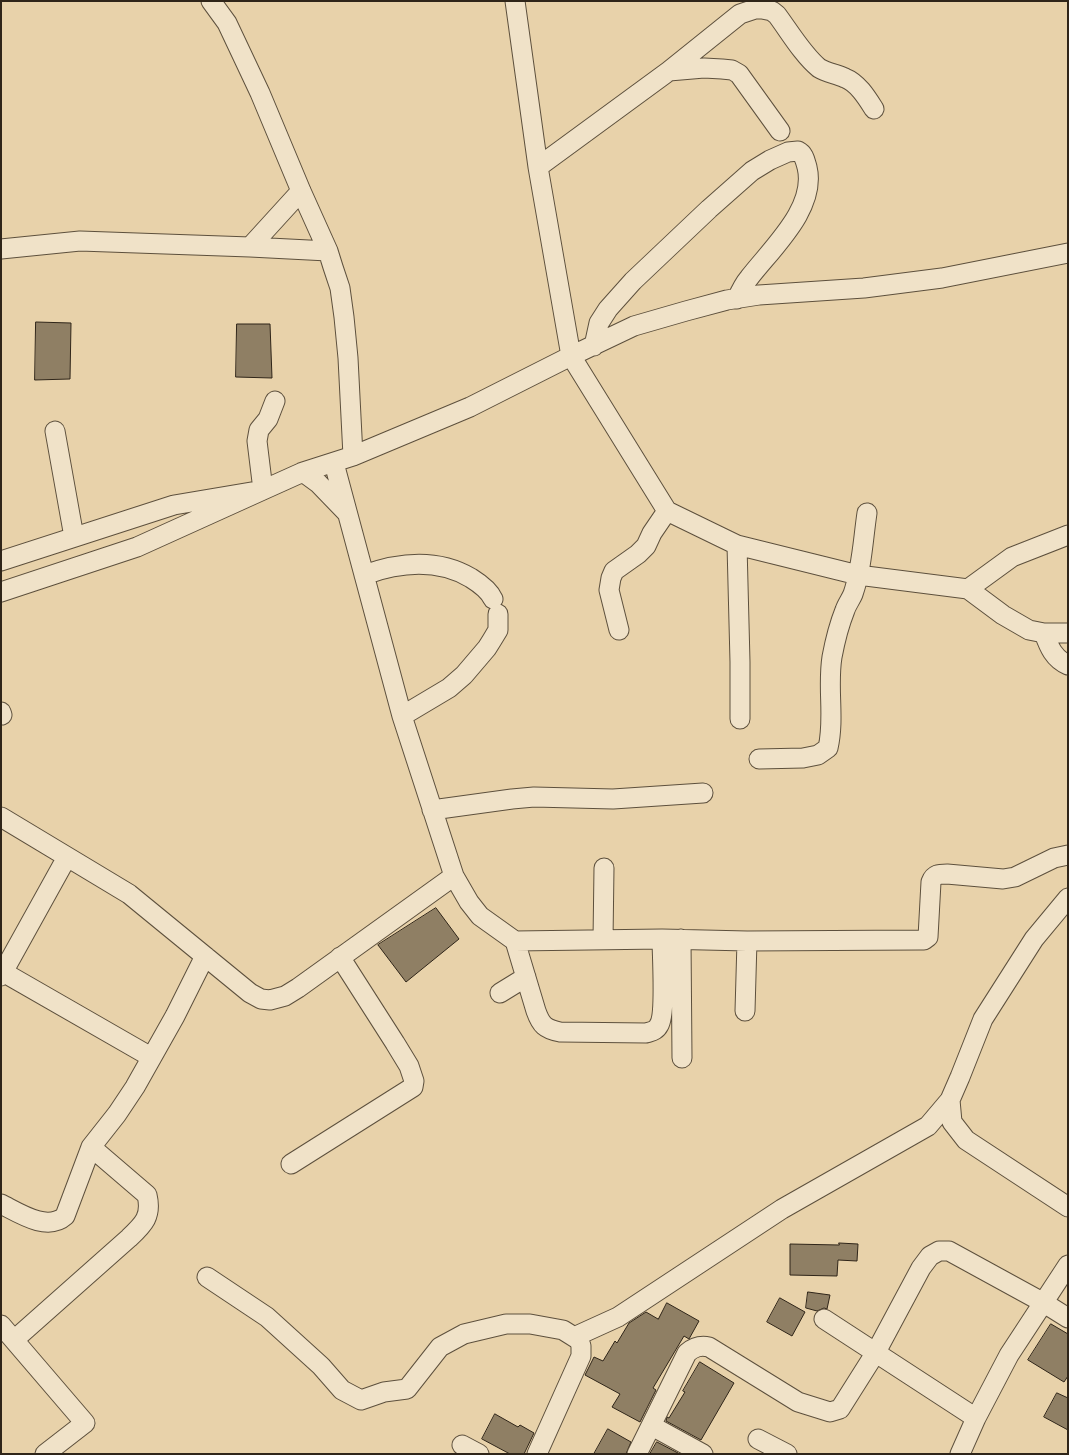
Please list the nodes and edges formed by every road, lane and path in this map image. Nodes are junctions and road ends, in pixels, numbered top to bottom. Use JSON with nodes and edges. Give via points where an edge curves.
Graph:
{"nodes":[{"id":1,"x":211,"y":1,"type":"edge"},
{"id":2,"x":515,"y":1,"type":"edge"},
{"id":3,"x":669,"y":71,"type":"junction"},
{"id":4,"x":874,"y":109,"type":"dead end"},
{"id":5,"x":780,"y":131,"type":"dead end"},
{"id":6,"x":538,"y":167,"type":"junction"},
{"id":7,"x":300,"y":191,"type":"junction"},
{"id":8,"x":250,"y":247,"type":"junction"},
{"id":9,"x":1,"y":249,"type":"edge"},
{"id":10,"x":328,"y":251,"type":"junction"},
{"id":11,"x":1068,"y":253,"type":"edge"},
{"id":12,"x":737,"y":299,"type":"junction"},
{"id":13,"x":594,"y":346,"type":"junction"},
{"id":14,"x":571,"y":356,"type":"junction"},
{"id":15,"x":275,"y":401,"type":"dead end"},
{"id":16,"x":55,"y":431,"type":"dead end"},
{"id":17,"x":353,"y":456,"type":"junction"},
{"id":18,"x":334,"y":463,"type":"junction"},
{"id":19,"x":304,"y":472,"type":"junction"},
{"id":20,"x":263,"y":490,"type":"junction"},
{"id":21,"x":668,"y":511,"type":"junction"},
{"id":22,"x":347,"y":513,"type":"junction"},
{"id":23,"x":867,"y":513,"type":"dead end"},
{"id":24,"x":1068,"y":535,"type":"edge"},
{"id":25,"x":74,"y":537,"type":"junction"},
{"id":26,"x":737,"y":545,"type":"junction"},
{"id":27,"x":1,"y":561,"type":"edge"},
{"id":28,"x":364,"y":575,"type":"junction"},
{"id":29,"x":858,"y":575,"type":"junction"},
{"id":30,"x":968,"y":589,"type":"junction"},
{"id":31,"x":1,"y":592,"type":"edge"},
{"id":32,"x":619,"y":630,"type":"dead end"},
{"id":33,"x":1044,"y":633,"type":"junction"},
{"id":34,"x":1068,"y":633,"type":"edge"},
{"id":35,"x":1068,"y":665,"type":"edge"},
{"id":36,"x":402,"y":716,"type":"junction"},
{"id":37,"x":740,"y":719,"type":"dead end"},
{"id":38,"x":759,"y":759,"type":"dead end"},
{"id":39,"x":703,"y":793,"type":"dead end"},
{"id":40,"x":432,"y":810,"type":"junction"},
{"id":41,"x":1,"y":817,"type":"edge"},
{"id":42,"x":1068,"y":855,"type":"edge"},
{"id":43,"x":67,"y":857,"type":"junction"},
{"id":44,"x":604,"y":868,"type":"dead end"},
{"id":45,"x":454,"y":876,"type":"junction"},
{"id":46,"x":1068,"y":898,"type":"edge"},
{"id":47,"x":662,"y":939,"type":"junction"},
{"id":48,"x":681,"y":939,"type":"junction"},
{"id":49,"x":603,"y":940,"type":"junction"},
{"id":50,"x":515,"y":941,"type":"junction"},
{"id":51,"x":747,"y":941,"type":"junction"},
{"id":52,"x":205,"y":956,"type":"junction"},
{"id":53,"x":340,"y":957,"type":"junction"},
{"id":54,"x":2,"y":974,"type":"edge"},
{"id":55,"x":526,"y":977,"type":"junction"},
{"id":56,"x":500,"y":993,"type":"dead end"},
{"id":57,"x":745,"y":1011,"type":"dead end"},
{"id":58,"x":151,"y":1057,"type":"junction"},
{"id":59,"x":682,"y":1058,"type":"dead end"},
{"id":60,"x":950,"y":1100,"type":"junction"},
{"id":61,"x":91,"y":1147,"type":"junction"},
{"id":62,"x":291,"y":1164,"type":"dead end"},
{"id":63,"x":1,"y":1204,"type":"edge"},
{"id":64,"x":1068,"y":1207,"type":"edge"},
{"id":65,"x":1068,"y":1265,"type":"edge"},
{"id":66,"x":207,"y":1277,"type":"dead end"},
{"id":67,"x":1044,"y":1303,"type":"junction"},
{"id":68,"x":1068,"y":1318,"type":"edge"},
{"id":69,"x":824,"y":1319,"type":"dead end"},
{"id":70,"x":1,"y":1325,"type":"edge"},
{"id":71,"x":574,"y":1337,"type":"junction"},
{"id":72,"x":14,"y":1340,"type":"junction"},
{"id":73,"x":876,"y":1352,"type":"junction"},
{"id":74,"x":976,"y":1418,"type":"junction"},
{"id":75,"x":652,"y":1426,"type":"junction"},
{"id":76,"x":758,"y":1439,"type":"dead end"},
{"id":77,"x":462,"y":1445,"type":"dead end"},
{"id":78,"x":44,"y":1454,"type":"edge"},
{"id":79,"x":479,"y":1454,"type":"edge"},
{"id":80,"x":538,"y":1454,"type":"edge"},
{"id":81,"x":637,"y":1454,"type":"edge"},
{"id":82,"x":703,"y":1454,"type":"edge"},
{"id":83,"x":788,"y":1454,"type":"edge"},
{"id":84,"x":960,"y":1454,"type":"edge"}],
"edges":[{"from":1,"to":7,"type":"street","via":[[227,23],[260,93]]},
{"from":2,"to":6,"type":"street"},
{"from":3,"to":4,"type":"street","via":[[740,14],[762,8],[777,14],[814,63],[827,72],[852,82]]},
{"from":3,"to":5,"type":"street","via":[[704,68],[732,70],[739,74]]},
{"from":3,"to":6,"type":"street"},
{"from":6,"to":14,"type":"street"},
{"from":7,"to":8,"type":"street"},
{"from":7,"to":10,"type":"street"},
{"from":8,"to":9,"type":"street","via":[[80,241]]},
{"from":8,"to":10,"type":"street"},
{"from":10,"to":17,"type":"street","via":[[340,288],[344,317]]},
{"from":11,"to":12,"type":"street","via":[[942,278]]},
{"from":12,"to":13,"type":"street","via":[[634,326]]},
{"from":12,"to":13,"type":"street","via":[[748,279],[786,233],[805,199],[809,185],[808,172],[805,160],[798,151],[788,152],[752,171],[633,281],[599,323]]},
{"from":13,"to":14,"type":"street"},
{"from":14,"to":17,"type":"street","via":[[470,407]]},
{"from":14,"to":21,"type":"street"},
{"from":15,"to":20,"type":"street","via":[[268,419],[259,430],[257,441]]},
{"from":16,"to":25,"type":"street"},
{"from":17,"to":18,"type":"street"},
{"from":18,"to":19,"type":"street"},
{"from":18,"to":22,"type":"street"},
{"from":19,"to":20,"type":"street"},
{"from":19,"to":22,"type":"street"},
{"from":20,"to":25,"type":"street","via":[[174,505]]},
{"from":20,"to":31,"type":"street","via":[[137,547]]},
{"from":21,"to":26,"type":"street"},
{"from":21,"to":32,"type":"street","via":[[646,546],[614,572],[611,578],[609,590]]},
{"from":22,"to":28,"type":"street"},
{"from":23,"to":29,"type":"street"},
{"from":24,"to":30,"type":"street","via":[[1012,557]]},
{"from":25,"to":27,"type":"street"},
{"from":26,"to":29,"type":"street"},
{"from":26,"to":37,"type":"street"},
{"from":28,"to":36,"type":"street"},
{"from":28,"to":36,"type":"street","via":[[408,564],[441,566],[464,574],[477,582],[489,592],[496,607],[498,630],[487,648],[464,675],[449,688]]},
{"from":29,"to":30,"type":"street"},
{"from":29,"to":38,"type":"street","via":[[832,656],[829,680],[831,738],[828,748],[818,755],[803,758]]},
{"from":30,"to":33,"type":"street","via":[[1003,615],[1029,630]]},
{"from":33,"to":34,"type":"street"},
{"from":33,"to":35,"type":"street","via":[[1051,651],[1062,663]]},
{"from":36,"to":40,"type":"street"},
{"from":39,"to":40,"type":"street","via":[[613,798],[512,798]]},
{"from":40,"to":45,"type":"street"},
{"from":41,"to":43,"type":"street"},
{"from":42,"to":51,"type":"street","via":[[1054,858],[1015,877],[1003,879],[947,874],[933,876],[928,934],[924,940]]},
{"from":43,"to":52,"type":"street","via":[[129,894]]},
{"from":43,"to":54,"type":"street"},
{"from":44,"to":49,"type":"street"},
{"from":45,"to":50,"type":"street","via":[[480,916]]},
{"from":45,"to":53,"type":"street"},
{"from":46,"to":60,"type":"street","via":[[1034,939],[987,1013]]},
{"from":47,"to":48,"type":"street"},
{"from":47,"to":49,"type":"street"},
{"from":47,"to":55,"type":"street","via":[[663,1013],[659,1026],[646,1033],[551,1030],[540,1021]]},
{"from":48,"to":51,"type":"street"},
{"from":48,"to":59,"type":"street"},
{"from":49,"to":50,"type":"street"},
{"from":50,"to":55,"type":"street"},
{"from":51,"to":57,"type":"street"},
{"from":52,"to":53,"type":"street","via":[[250,993],[261,999],[270,1000],[292,992]]},
{"from":52,"to":58,"type":"street"},
{"from":53,"to":62,"type":"street","via":[[409,1066],[414,1081],[413,1087]]},
{"from":54,"to":58,"type":"street"},
{"from":55,"to":56,"type":"street"},
{"from":58,"to":61,"type":"street","via":[[136,1087]]},
{"from":60,"to":64,"type":"street","via":[[952,1122],[966,1140]]},
{"from":60,"to":71,"type":"street","via":[[928,1126],[782,1209],[618,1317]]},
{"from":61,"to":63,"type":"street","via":[[65,1216],[59,1221],[44,1222],[31,1219]]},
{"from":61,"to":72,"type":"street","via":[[147,1195],[150,1206],[147,1216],[143,1225]]},
{"from":65,"to":67,"type":"street"},
{"from":66,"to":71,"type":"street","via":[[267,1317],[321,1366],[342,1390],[361,1400],[384,1392],[407,1389],[440,1347],[464,1334],[506,1324],[530,1324],[558,1329]]},
{"from":67,"to":68,"type":"street"},
{"from":67,"to":73,"type":"street","via":[[949,1251],[939,1251],[930,1256],[921,1268]]},
{"from":67,"to":74,"type":"street","via":[[1009,1356]]},
{"from":69,"to":73,"type":"street"},
{"from":70,"to":72,"type":"street"},
{"from":71,"to":80,"type":"street","via":[[579,1340],[581,1356]]},
{"from":72,"to":78,"type":"street","via":[[84,1423]]},
{"from":73,"to":74,"type":"street"},
{"from":73,"to":75,"type":"street","via":[[840,1409],[830,1412],[798,1402],[709,1347],[698,1346],[687,1354]]},
{"from":74,"to":84,"type":"street"},
{"from":75,"to":81,"type":"street"},
{"from":75,"to":82,"type":"street"},
{"from":76,"to":83,"type":"street"},
{"from":77,"to":79,"type":"street"}]}
